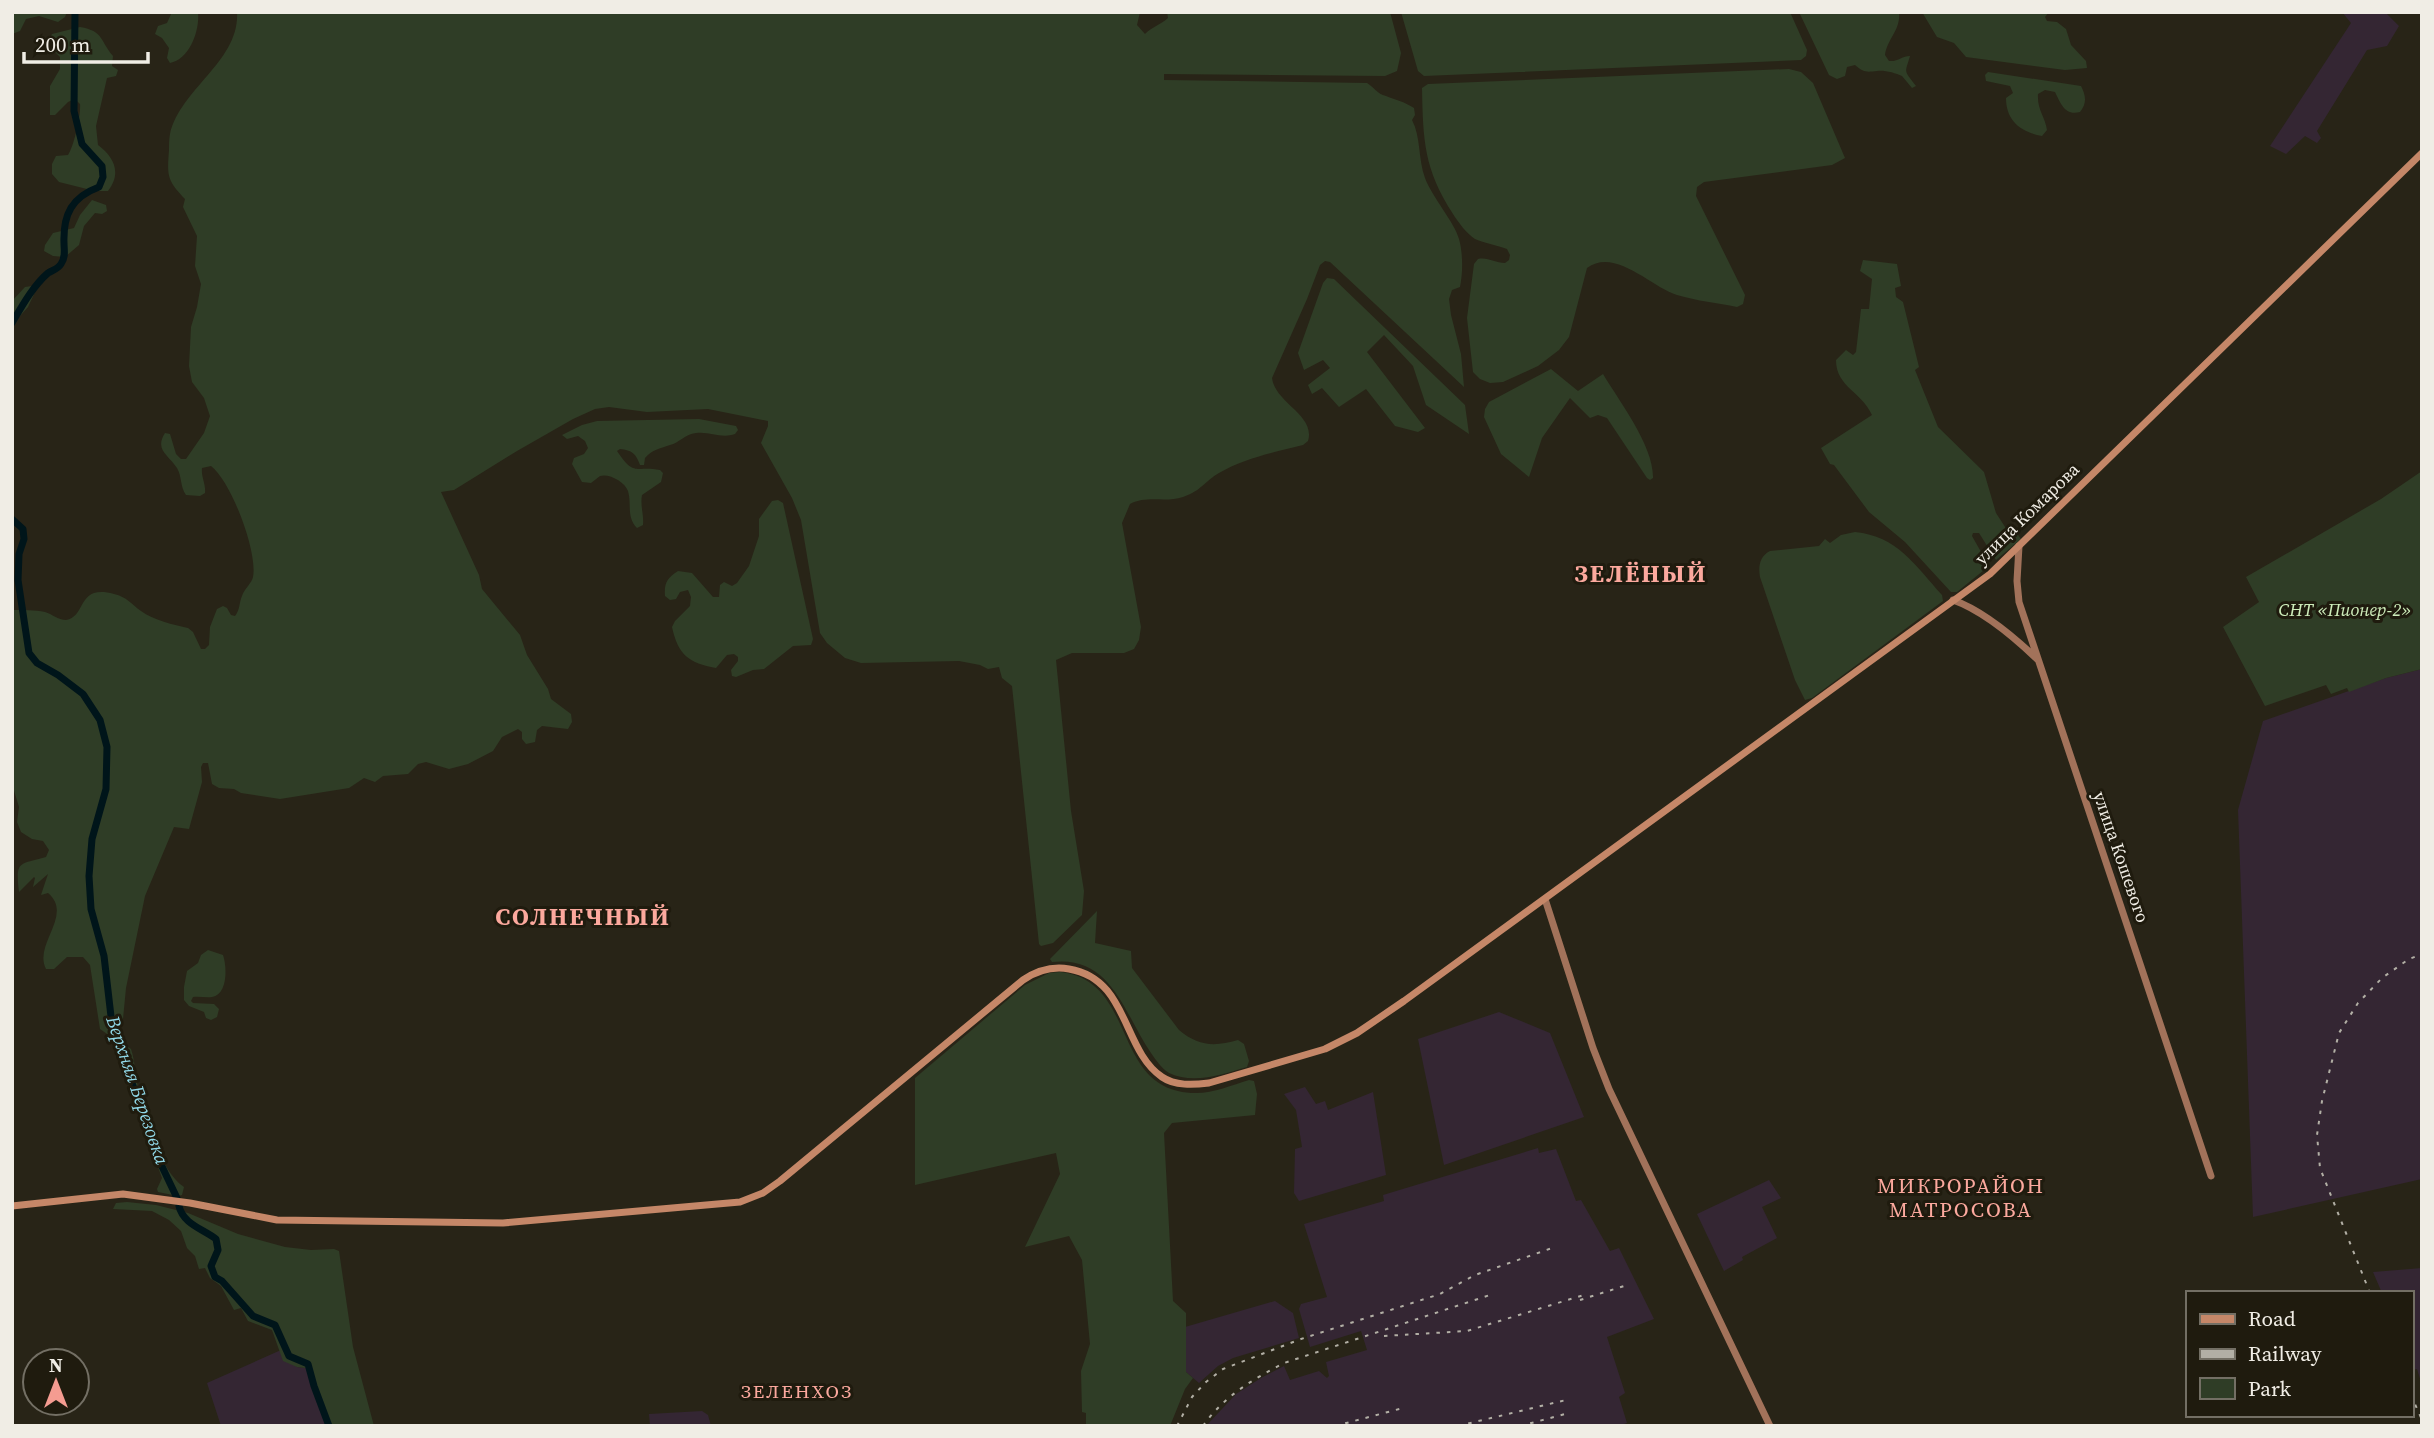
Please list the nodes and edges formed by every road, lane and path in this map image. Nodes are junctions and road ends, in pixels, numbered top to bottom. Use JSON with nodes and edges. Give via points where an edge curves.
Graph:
{"nodes":[{"id":1,"x":2422,"y":153,"type":"edge"},
{"id":2,"x":2019,"y":546,"type":"junction"},
{"id":3,"x":1953,"y":600,"type":"junction"},
{"id":4,"x":2038,"y":659,"type":"junction"},
{"id":5,"x":1545,"y":899,"type":"junction"},
{"id":6,"x":2211,"y":1176,"type":"dead end"},
{"id":7,"x":12,"y":1206,"type":"edge"},
{"id":8,"x":1770,"y":1426,"type":"edge"}],
"edges":[{"from":1,"to":2,"type":"main road","name":"улица Комарова"},
{"from":2,"to":3,"type":"main road","name":"улица Комарова"},
{"from":2,"to":4,"type":"main road","name":"улица Кошевого","via":[[2019,602]]},
{"from":3,"to":4,"type":"main road","via":[[1972,608]]},
{"from":3,"to":5,"type":"main road","name":"улица Комарова"},
{"from":4,"to":6,"type":"main road","name":"улица Кошевого"},
{"from":5,"to":7,"type":"main road","name":"улица Комарова","via":[[1357,1034],[1325,1049],[1209,1083],[1175,1083],[1153,1069],[1114,1000],[1097,981],[1074,970],[1040,970],[780,1181],[740,1202],[503,1223],[277,1220],[124,1194]]},
{"from":5,"to":8,"type":"main road","via":[[1609,1089]]}]}
